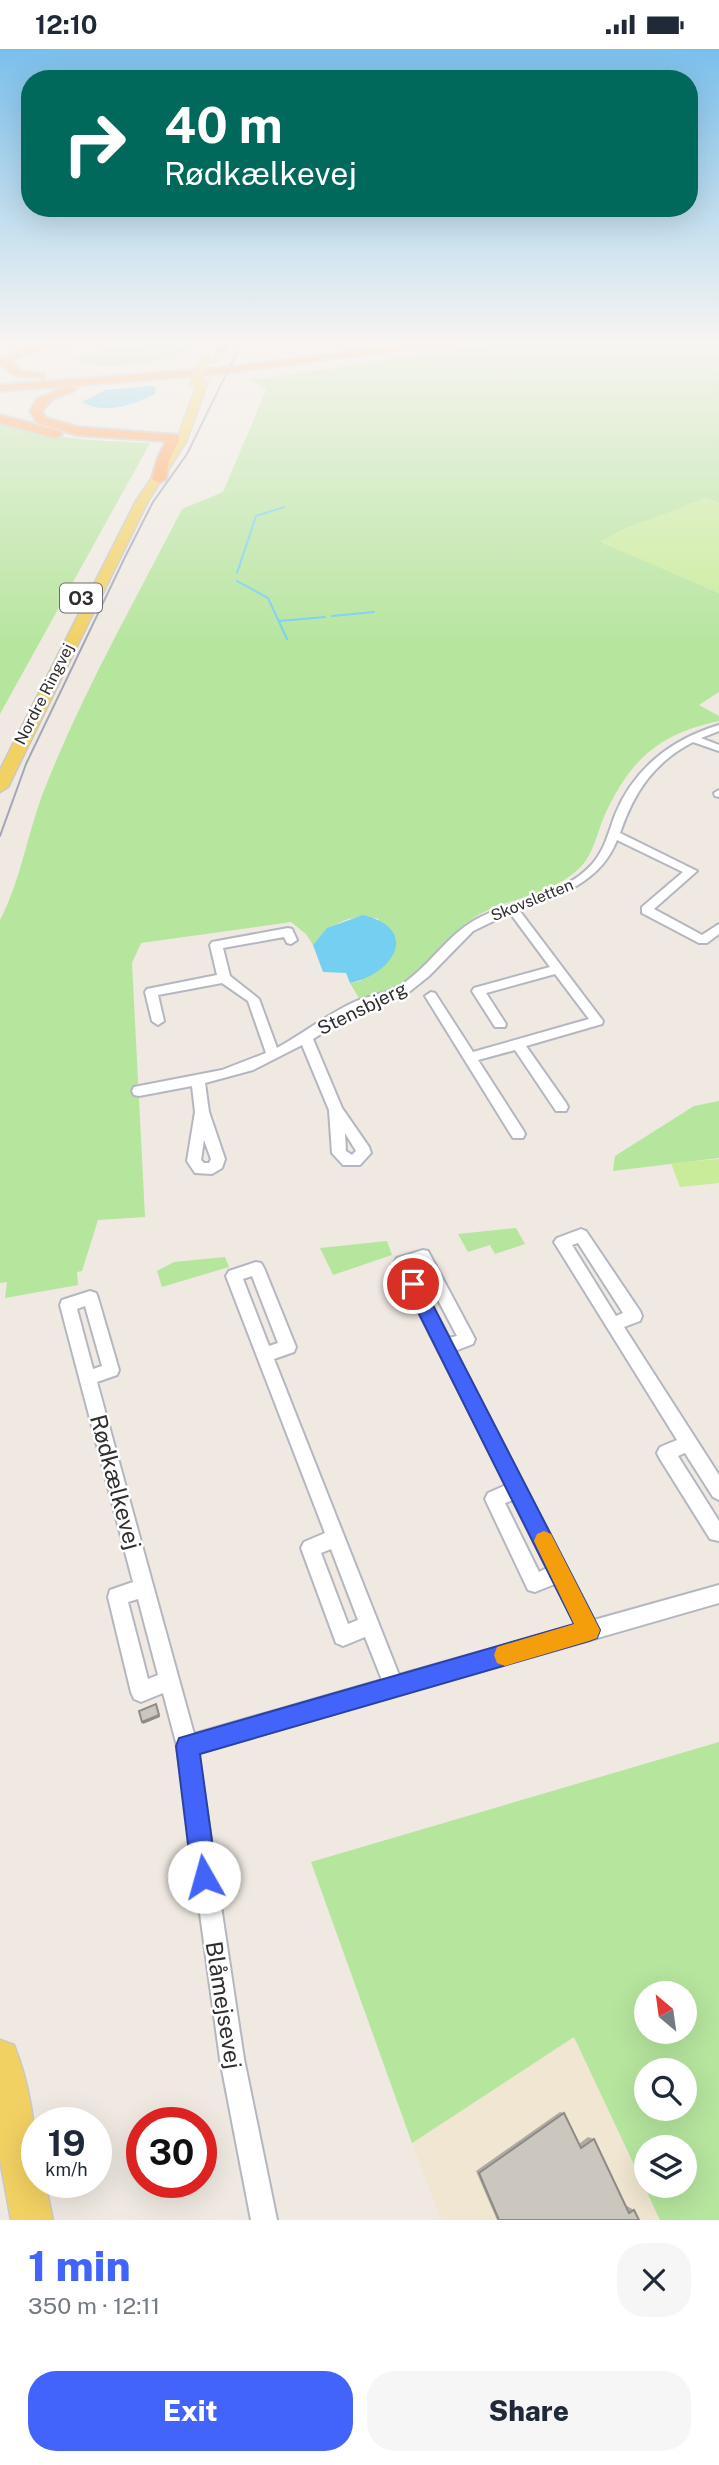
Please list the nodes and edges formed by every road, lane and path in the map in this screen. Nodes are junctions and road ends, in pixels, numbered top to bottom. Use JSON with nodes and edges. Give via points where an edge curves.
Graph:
{"nodes":[{"id":1,"x":167,"y":443,"type":"edge"},
{"id":2,"x":168,"y":443,"type":"edge"},
{"id":3,"x":159,"y":479,"type":"joint"},
{"id":4,"x":719,"y":728,"type":"edge"},
{"id":5,"x":691,"y":738,"type":"junction"},
{"id":6,"x":719,"y":748,"type":"edge"},
{"id":7,"x":0,"y":757,"type":"edge"},
{"id":8,"x":0,"y":787,"type":"edge"},
{"id":9,"x":614,"y":834,"type":"junction"},
{"id":10,"x":512,"y":908,"type":"junction"},
{"id":11,"x":719,"y":928,"type":"edge"},
{"id":12,"x":291,"y":940,"type":"dead end"},
{"id":13,"x":558,"y":969,"type":"junction"},
{"id":14,"x":224,"y":978,"type":"junction"},
{"id":15,"x":418,"y":980,"type":"joint"},
{"id":16,"x":431,"y":996,"type":"dead end"},
{"id":17,"x":158,"y":1021,"type":"dead end"},
{"id":18,"x":500,"y":1024,"type":"dead end"},
{"id":19,"x":305,"y":1036,"type":"junction"},
{"id":20,"x":518,"y":1044,"type":"junction"},
{"id":21,"x":273,"y":1054,"type":"junction"},
{"id":22,"x":470,"y":1058,"type":"junction"},
{"id":23,"x":198,"y":1078,"type":"junction"},
{"id":24,"x":139,"y":1091,"type":"dead end"},
{"id":25,"x":561,"y":1108,"type":"dead end"},
{"id":26,"x":336,"y":1110,"type":"dead end"},
{"id":27,"x":202,"y":1112,"type":"dead end"},
{"id":28,"x":518,"y":1133,"type":"dead end"},
{"id":29,"x":613,"y":1324,"type":"junction"},
{"id":30,"x":445,"y":1347,"type":"junction"},
{"id":31,"x":265,"y":1355,"type":"junction"},
{"id":32,"x":88,"y":1378,"type":"dead end"},
{"id":33,"x":689,"y":1443,"type":"junction"},
{"id":34,"x":517,"y":1489,"type":"junction"},
{"id":35,"x":719,"y":1492,"type":"edge"},
{"id":36,"x":719,"y":1532,"type":"edge"},
{"id":37,"x":336,"y":1538,"type":"junction"},
{"id":38,"x":560,"y":1572,"type":"junction"},
{"id":39,"x":144,"y":1587,"type":"junction"},
{"id":40,"x":719,"y":1594,"type":"edge"},
{"id":41,"x":370,"y":1625,"type":"junction"},
{"id":42,"x":589,"y":1630,"type":"junction"},
{"id":43,"x":169,"y":1680,"type":"junction"},
{"id":44,"x":394,"y":1687,"type":"junction"},
{"id":45,"x":187,"y":1746,"type":"junction"},
{"id":46,"x":0,"y":2059,"type":"edge"},
{"id":47,"x":32,"y":2220,"type":"edge"},
{"id":48,"x":264,"y":2220,"type":"edge"}],
"edges":[{"from":1,"to":7,"type":"main road","name":"Nordre Ringvej","number":"O3"},
{"from":2,"to":3,"type":"highway"},
{"from":3,"to":8,"type":"main road","name":"Nordre Ringvej","number":"O3","via":[[142,501]]},
{"from":4,"to":5,"type":"street","name":"Skovsletten"},
{"from":5,"to":6,"type":"street"},
{"from":5,"to":9,"type":"street","name":"Skovsletten","via":[[641,775]]},
{"from":9,"to":10,"type":"street","name":"Skovsletten","via":[[591,872],[556,893]]},
{"from":9,"to":11,"type":"street","via":[[691,871],[646,910],[704,940]]},
{"from":10,"to":13,"type":"street"},
{"from":10,"to":15,"type":"street","name":"Skovsletten","via":[[464,932]]},
{"from":12,"to":14,"type":"street","via":[[288,932],[216,945]]},
{"from":13,"to":18,"type":"street","via":[[478,991]]},
{"from":13,"to":20,"type":"street","via":[[597,1021]]},
{"from":14,"to":17,"type":"street","via":[[151,992]]},
{"from":14,"to":21,"type":"street","via":[[253,999]]},
{"from":15,"to":19,"type":"street","name":"Stensbjerg","via":[[392,995],[359,1005]]},
{"from":16,"to":22,"type":"street"},
{"from":19,"to":21,"type":"street","name":"Stensbjerg"},
{"from":19,"to":26,"type":"street","name":"Stensbjerg"},
{"from":20,"to":22,"type":"street"},
{"from":20,"to":25,"type":"street"},
{"from":21,"to":23,"type":"street","name":"Stensbjerg","via":[[248,1067]]},
{"from":22,"to":28,"type":"street"},
{"from":23,"to":24,"type":"street","name":"Stensbjerg"},
{"from":23,"to":27,"type":"street"},
{"from":29,"to":29,"type":"street","via":[[634,1316],[581,1235],[562,1241]]},
{"from":29,"to":33,"type":"street"},
{"from":30,"to":30,"type":"street","via":[[467,1339],[423,1256],[402,1263]]},
{"from":30,"to":34,"type":"street"},
{"from":31,"to":31,"type":"street","via":[[288,1347],[256,1268],[234,1276]]},
{"from":31,"to":37,"type":"street"},
{"from":32,"to":39,"type":"street","name":"Rødkælkevej"},
{"from":33,"to":35,"type":"street"},
{"from":33,"to":36,"type":"street","via":[[666,1453]]},
{"from":34,"to":38,"type":"street"},
{"from":34,"to":38,"type":"street","via":[[494,1499],[535,1583]]},
{"from":37,"to":41,"type":"street"},
{"from":37,"to":41,"type":"street","via":[[310,1548],[343,1636]]},
{"from":38,"to":42,"type":"street"},
{"from":39,"to":43,"type":"street","name":"Rødkælkevej"},
{"from":39,"to":43,"type":"street","via":[[117,1597],[141,1692]]},
{"from":40,"to":42,"type":"street"},
{"from":41,"to":44,"type":"street"},
{"from":42,"to":44,"type":"street"},
{"from":43,"to":45,"type":"street","name":"Rødkælkevej"},
{"from":44,"to":45,"type":"street"},
{"from":45,"to":48,"type":"street","name":"Blåmejsevej","via":[[226,2020]]},
{"from":46,"to":47,"type":"main road"}]}
